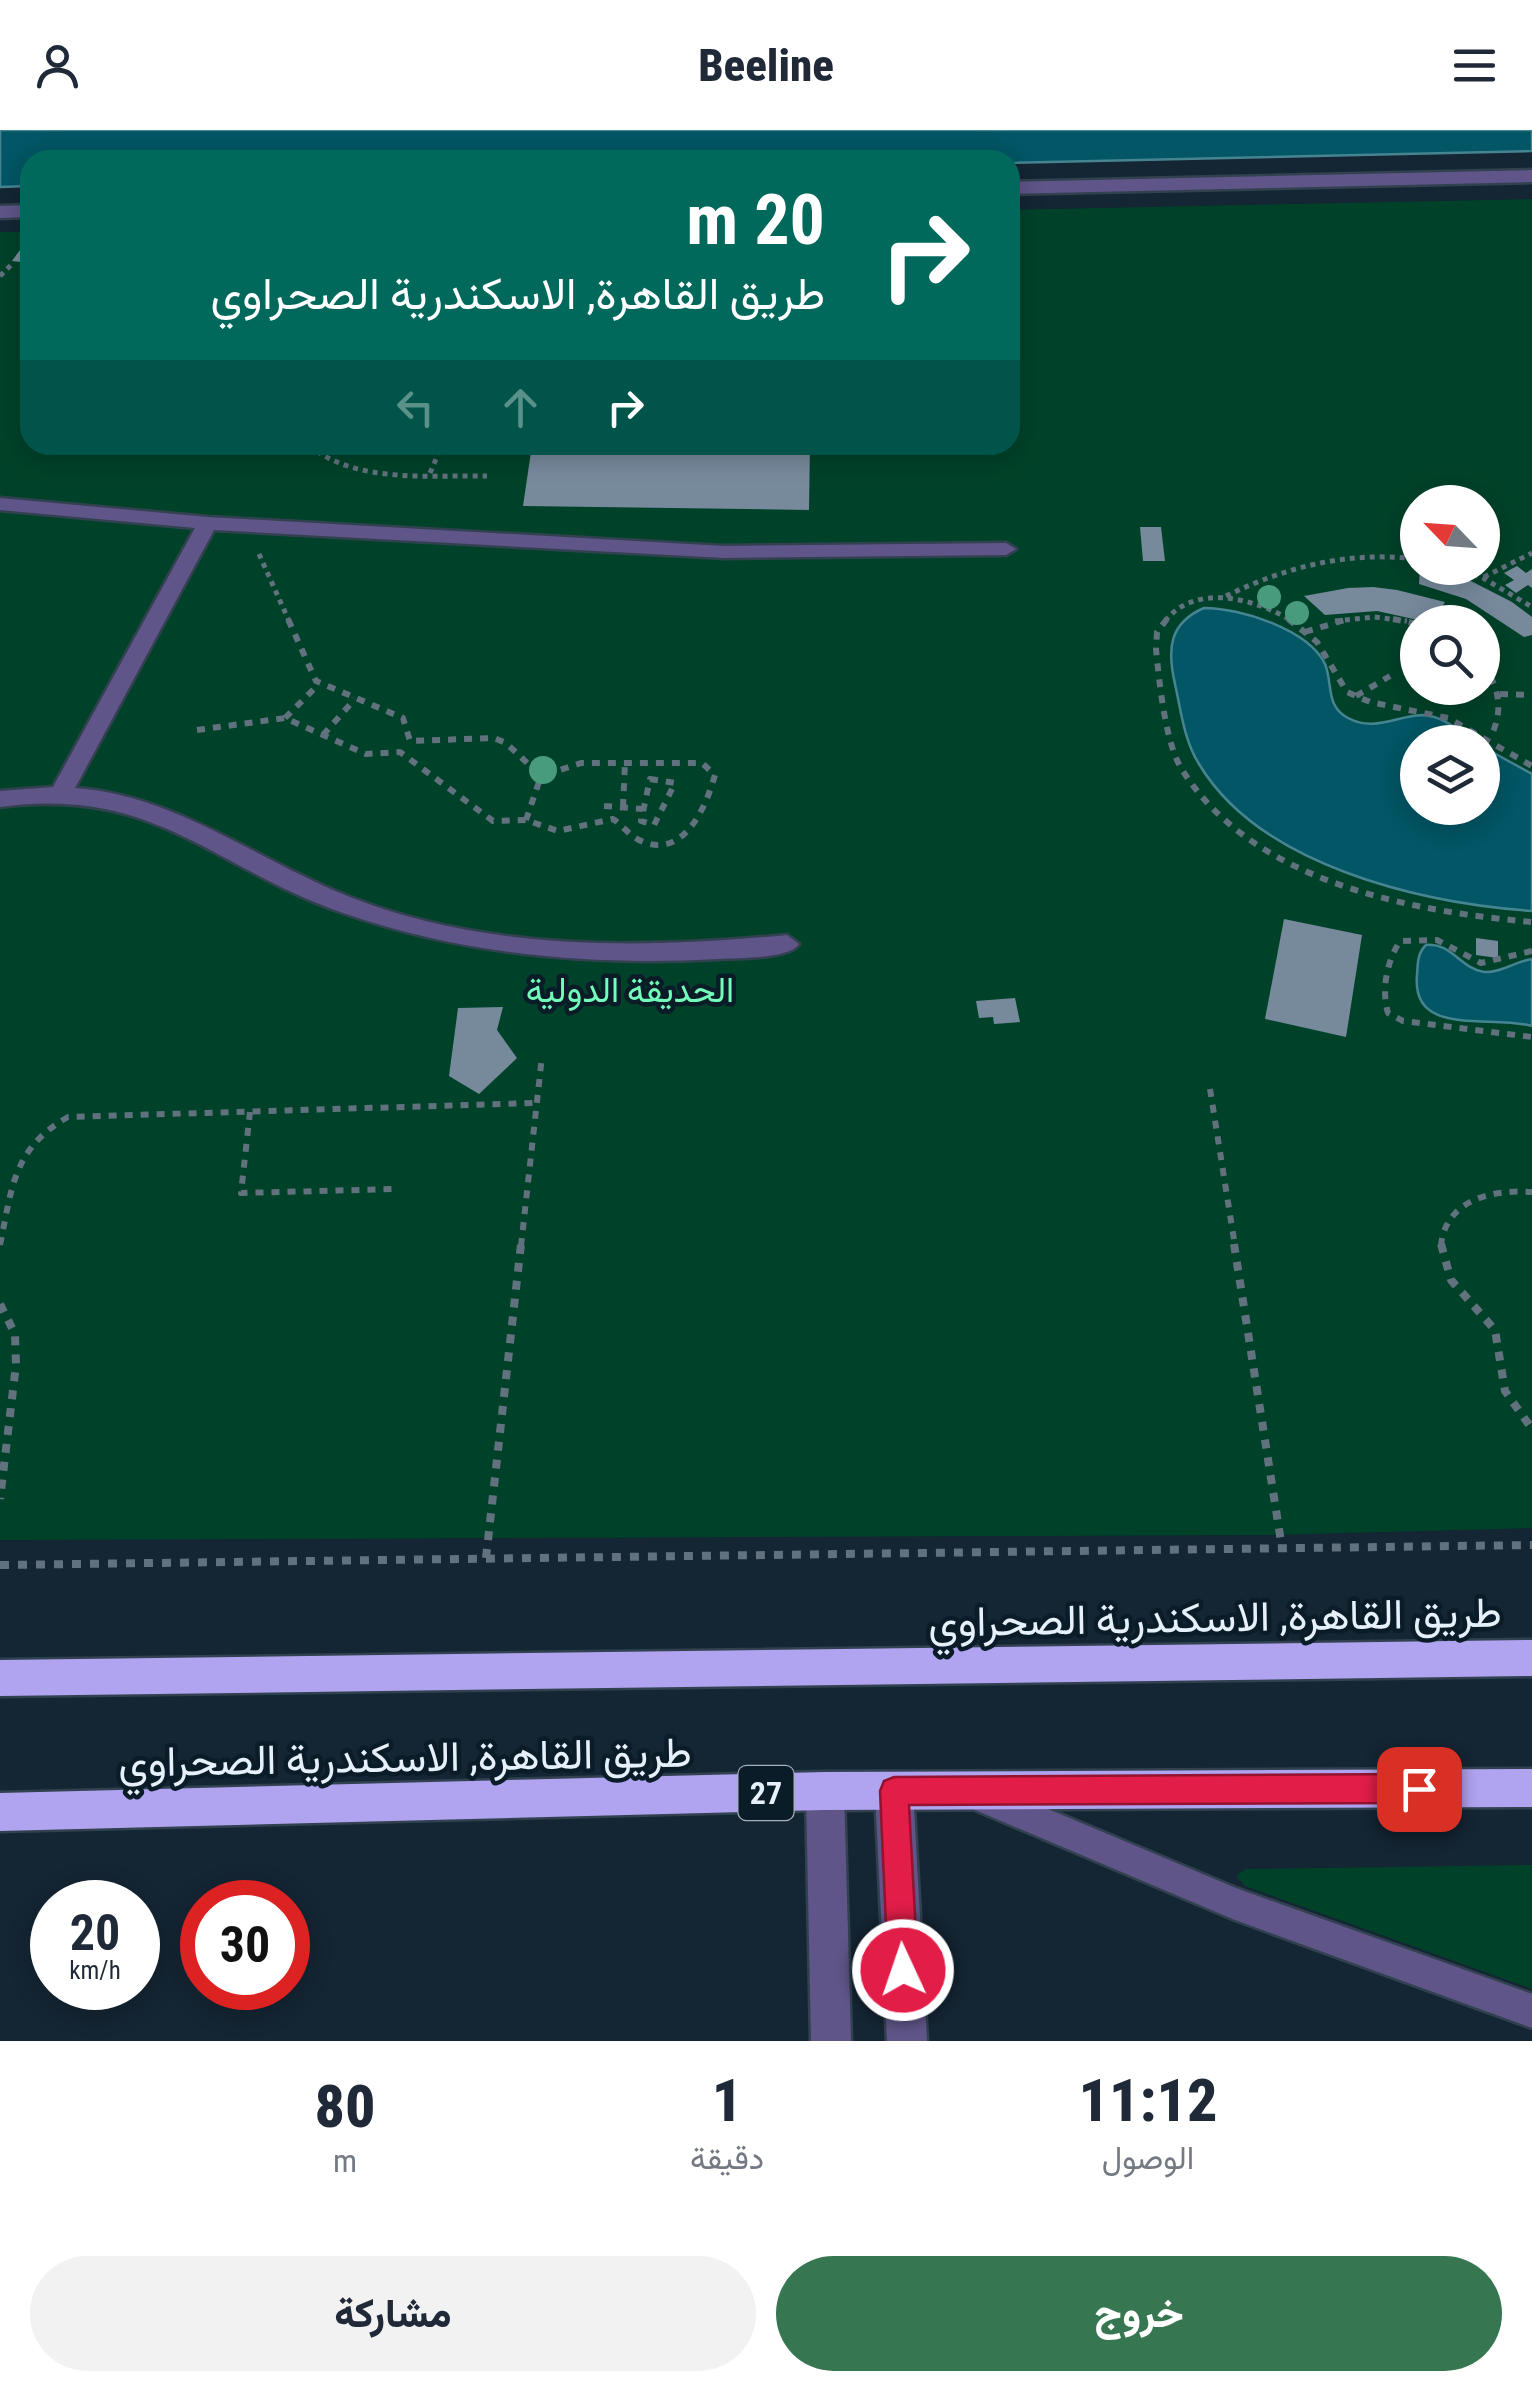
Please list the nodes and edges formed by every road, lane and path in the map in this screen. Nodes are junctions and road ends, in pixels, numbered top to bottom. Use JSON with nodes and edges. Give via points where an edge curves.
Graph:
{"nodes":[{"id":1,"x":1532,"y":176,"type":"edge"},
{"id":2,"x":1020,"y":188,"type":"edge"},
{"id":3,"x":12,"y":264,"type":"dead end"},
{"id":4,"x":0,"y":276,"type":"edge"},
{"id":5,"x":320,"y":455,"type":"edge"},
{"id":6,"x":438,"y":455,"type":"edge"},
{"id":7,"x":430,"y":473,"type":"junction"},
{"id":8,"x":487,"y":476,"type":"dead end"},
{"id":9,"x":0,"y":504,"type":"edge"},
{"id":10,"x":208,"y":523,"type":"junction"},
{"id":11,"x":246,"y":525,"type":"junction"},
{"id":12,"x":1006,"y":549,"type":"dead end"},
{"id":13,"x":1532,"y":553,"type":"edge"},
{"id":14,"x":1400,"y":558,"type":"edge"},
{"id":15,"x":1500,"y":569,"type":"edge"},
{"id":16,"x":1495,"y":585,"type":"edge"},
{"id":17,"x":1225,"y":596,"type":"junction"},
{"id":18,"x":1532,"y":607,"type":"edge"},
{"id":19,"x":1400,"y":621,"type":"edge"},
{"id":20,"x":1305,"y":632,"type":"junction"},
{"id":21,"x":1390,"y":676,"type":"dead end"},
{"id":22,"x":319,"y":684,"type":"junction"},
{"id":23,"x":1500,"y":694,"type":"joint"},
{"id":24,"x":1532,"y":694,"type":"edge"},
{"id":25,"x":1354,"y":697,"type":"junction"},
{"id":26,"x":355,"y":699,"type":"junction"},
{"id":27,"x":285,"y":718,"type":"junction"},
{"id":28,"x":1466,"y":725,"type":"edge"},
{"id":29,"x":1496,"y":725,"type":"edge"},
{"id":30,"x":197,"y":730,"type":"dead end"},
{"id":31,"x":322,"y":735,"type":"junction"},
{"id":32,"x":410,"y":741,"type":"junction"},
{"id":33,"x":1500,"y":742,"type":"edge"},
{"id":34,"x":400,"y":752,"type":"junction"},
{"id":35,"x":625,"y":763,"type":"junction"},
{"id":36,"x":1532,"y":766,"type":"edge"},
{"id":37,"x":560,"y":767,"type":"junction"},
{"id":38,"x":532,"y":768,"type":"junction"},
{"id":39,"x":541,"y":776,"type":"junction"},
{"id":40,"x":61,"y":793,"type":"junction"},
{"id":41,"x":0,"y":798,"type":"edge"},
{"id":42,"x":604,"y":806,"type":"dead end"},
{"id":43,"x":622,"y":807,"type":"junction"},
{"id":44,"x":643,"y":809,"type":"junction"},
{"id":45,"x":526,"y":820,"type":"junction"},
{"id":46,"x":1532,"y":922,"type":"edge"},
{"id":47,"x":788,"y":944,"type":"dead end"},
{"id":48,"x":1532,"y":951,"type":"edge"},
{"id":49,"x":1532,"y":1037,"type":"edge"},
{"id":50,"x":542,"y":1056,"type":"dead end"},
{"id":51,"x":1210,"y":1089,"type":"dead end"},
{"id":52,"x":535,"y":1102,"type":"junction"},
{"id":53,"x":250,"y":1112,"type":"junction"},
{"id":54,"x":395,"y":1189,"type":"dead end"},
{"id":55,"x":1532,"y":1192,"type":"edge"},
{"id":56,"x":0,"y":1245,"type":"edge"},
{"id":57,"x":0,"y":1304,"type":"edge"},
{"id":58,"x":1532,"y":1429,"type":"edge"},
{"id":59,"x":0,"y":1499,"type":"edge"},
{"id":60,"x":1532,"y":1545,"type":"edge"},
{"id":61,"x":1282,"y":1548,"type":"junction"},
{"id":62,"x":486,"y":1558,"type":"junction"},
{"id":63,"x":0,"y":1565,"type":"edge"},
{"id":64,"x":1532,"y":1658,"type":"edge"},
{"id":65,"x":0,"y":1678,"type":"edge"},
{"id":66,"x":1532,"y":1788,"type":"edge"},
{"id":67,"x":965,"y":1790,"type":"junction"},
{"id":68,"x":894,"y":1791,"type":"junction"},
{"id":69,"x":826,"y":1792,"type":"junction"},
{"id":70,"x":0,"y":1812,"type":"edge"},
{"id":71,"x":1532,"y":2011,"type":"edge"},
{"id":72,"x":831,"y":2041,"type":"edge"},
{"id":73,"x":907,"y":2041,"type":"edge"}],
"edges":[{"from":1,"to":2,"type":"street"},
{"from":3,"to":4,"type":"path"},
{"from":5,"to":7,"type":"path","via":[[347,466]]},
{"from":6,"to":7,"type":"path"},
{"from":7,"to":8,"type":"path"},
{"from":9,"to":10,"type":"lane"},
{"from":10,"to":11,"type":"lane"},
{"from":10,"to":40,"type":"lane"},
{"from":11,"to":12,"type":"lane","via":[[724,552]]},
{"from":11,"to":22,"type":"path"},
{"from":13,"to":15,"type":"path"},
{"from":14,"to":17,"type":"path","via":[[1337,558]]},
{"from":16,"to":18,"type":"path"},
{"from":17,"to":20,"type":"path"},
{"from":17,"to":46,"type":"path","via":[[1178,610],[1161,624],[1155,642],[1172,745],[1208,804],[1290,862],[1352,888],[1436,912]]},
{"from":19,"to":20,"type":"path","via":[[1344,618]]},
{"from":20,"to":25,"type":"path"},
{"from":21,"to":25,"type":"path"},
{"from":22,"to":26,"type":"path"},
{"from":22,"to":27,"type":"path"},
{"from":23,"to":24,"type":"path"},
{"from":23,"to":29,"type":"path"},
{"from":25,"to":28,"type":"path"},
{"from":26,"to":31,"type":"path"},
{"from":26,"to":32,"type":"path","via":[[404,718]]},
{"from":27,"to":30,"type":"path"},
{"from":27,"to":31,"type":"path"},
{"from":31,"to":34,"type":"path","via":[[366,754]]},
{"from":32,"to":34,"type":"path"},
{"from":32,"to":38,"type":"path","via":[[494,738]]},
{"from":33,"to":36,"type":"path"},
{"from":34,"to":45,"type":"path","via":[[493,821]]},
{"from":35,"to":37,"type":"path"},
{"from":35,"to":43,"type":"path"},
{"from":35,"to":45,"type":"path","via":[[709,766],[715,775],[695,829],[650,843],[614,819],[558,832]]},
{"from":37,"to":38,"type":"path"},
{"from":37,"to":39,"type":"path"},
{"from":38,"to":39,"type":"path"},
{"from":39,"to":45,"type":"path"},
{"from":40,"to":41,"type":"lane"},
{"from":40,"to":47,"type":"lane","via":[[162,816],[316,894],[373,914],[486,940],[644,955]]},
{"from":42,"to":43,"type":"path"},
{"from":43,"to":44,"type":"path"},
{"from":44,"to":44,"type":"path","via":[[650,780],[675,783],[654,825],[641,821]]},
{"from":48,"to":49,"type":"path","via":[[1481,962],[1437,940],[1400,941],[1391,952],[1385,1004],[1402,1021]]},
{"from":50,"to":52,"type":"path"},
{"from":51,"to":61,"type":"path"},
{"from":52,"to":53,"type":"path"},
{"from":52,"to":62,"type":"path"},
{"from":53,"to":54,"type":"path","via":[[242,1192]]},
{"from":53,"to":56,"type":"path","via":[[68,1117],[44,1128],[19,1160]]},
{"from":55,"to":58,"type":"path","via":[[1508,1189],[1469,1199],[1444,1227],[1441,1255],[1454,1285],[1494,1328],[1506,1392]]},
{"from":57,"to":59,"type":"path","via":[[15,1334],[16,1366]]},
{"from":60,"to":61,"type":"path"},
{"from":61,"to":62,"type":"path"},
{"from":62,"to":63,"type":"path"},
{"from":64,"to":65,"type":"highway","name":"طريق القاهرة, الاسكندرية الصحراوي"},
{"from":66,"to":67,"type":"highway","name":"طريق القاهرة, الاسكندرية الصحراوي","number":"27"},
{"from":67,"to":68,"type":"highway","name":"طريق القاهرة, الاسكندرية الصحراوي","number":"27"},
{"from":67,"to":71,"type":"lane","via":[[1235,1904]]},
{"from":68,"to":69,"type":"highway","name":"طريق القاهرة, الاسكندرية الصحراوي","number":"27"},
{"from":68,"to":73,"type":"street"},
{"from":69,"to":70,"type":"highway","name":"طريق القاهرة, الاسكندرية الصحراوي","number":"27"},
{"from":69,"to":72,"type":"street"}]}
